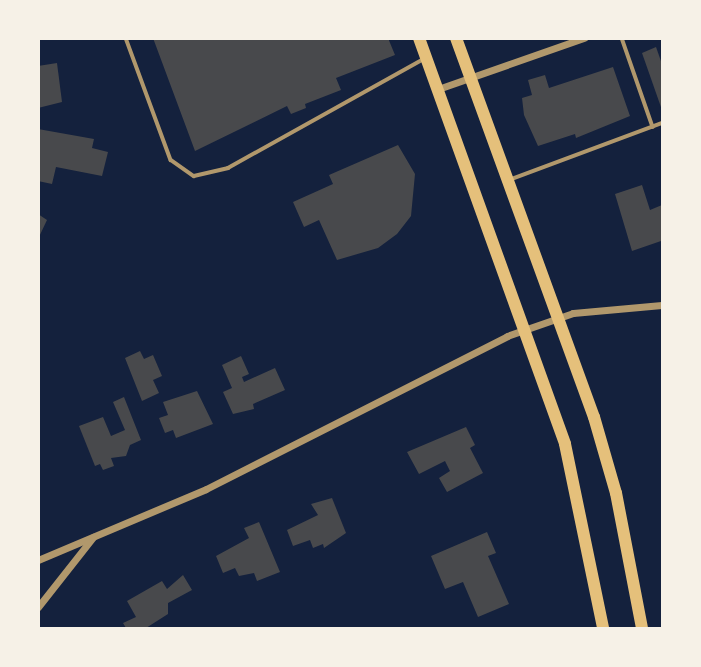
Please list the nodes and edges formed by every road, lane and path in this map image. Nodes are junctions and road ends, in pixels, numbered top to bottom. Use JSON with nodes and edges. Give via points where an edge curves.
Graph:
{"nodes":[{"id":1,"x":126,"y":38,"type":"edge"},
{"id":2,"x":419,"y":38,"type":"edge"},
{"id":3,"x":456,"y":38,"type":"edge"},
{"id":4,"x":584,"y":38,"type":"edge"},
{"id":5,"x":622,"y":38,"type":"edge"},
{"id":6,"x":426,"y":58,"type":"junction"},
{"id":7,"x":471,"y":78,"type":"junction"},
{"id":8,"x":438,"y":89,"type":"junction"},
{"id":9,"x":663,"y":123,"type":"edge"},
{"id":10,"x":653,"y":127,"type":"junction"},
{"id":11,"x":510,"y":180,"type":"junction"},
{"id":12,"x":663,"y":305,"type":"edge"},
{"id":13,"x":558,"y":317,"type":"junction"},
{"id":14,"x":526,"y":329,"type":"junction"},
{"id":15,"x":94,"y":537,"type":"junction"},
{"id":16,"x":38,"y":560,"type":"edge"},
{"id":17,"x":38,"y":607,"type":"edge"},
{"id":18,"x":603,"y":628,"type":"edge"},
{"id":19,"x":642,"y":628,"type":"edge"}],
"edges":[{"from":1,"to":6,"type":"lane","via":[[171,160],[194,176],[228,168]]},
{"from":2,"to":6,"type":"main road"},
{"from":3,"to":7,"type":"main road"},
{"from":4,"to":7,"type":"street"},
{"from":5,"to":10,"type":"lane"},
{"from":6,"to":8,"type":"main road"},
{"from":7,"to":8,"type":"street"},
{"from":7,"to":11,"type":"main road"},
{"from":8,"to":14,"type":"main road"},
{"from":9,"to":10,"type":"lane"},
{"from":10,"to":11,"type":"lane"},
{"from":11,"to":13,"type":"main road"},
{"from":12,"to":13,"type":"street"},
{"from":13,"to":14,"type":"street"},
{"from":13,"to":19,"type":"main road","via":[[616,493]]},
{"from":14,"to":15,"type":"street","via":[[206,489]]},
{"from":14,"to":18,"type":"main road","via":[[580,501]]},
{"from":15,"to":16,"type":"street"},
{"from":15,"to":17,"type":"street"}]}
